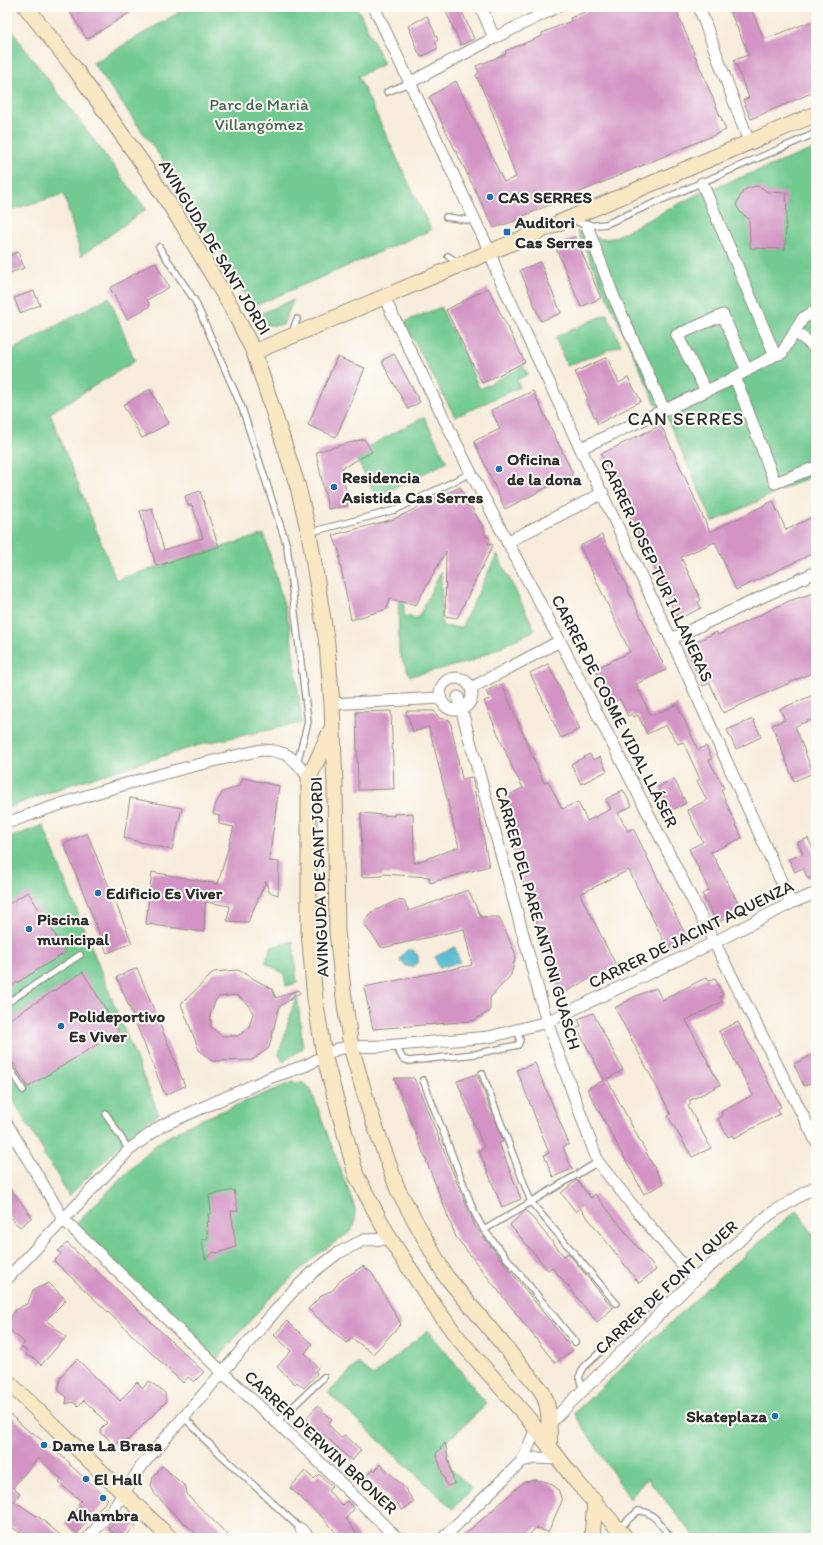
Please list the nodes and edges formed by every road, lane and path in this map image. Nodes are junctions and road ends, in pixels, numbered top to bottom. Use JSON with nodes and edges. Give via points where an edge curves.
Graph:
{"nodes":[{"id":1,"x":26,"y":7,"type":"edge"},
{"id":2,"x":374,"y":7,"type":"edge"},
{"id":3,"x":481,"y":7,"type":"edge"},
{"id":4,"x":557,"y":7,"type":"edge"},
{"id":5,"x":699,"y":7,"type":"edge"},
{"id":6,"x":494,"y":38,"type":"junction"},
{"id":7,"x":409,"y":83,"type":"junction"},
{"id":8,"x":387,"y":92,"type":"dead end"},
{"id":9,"x":816,"y":114,"type":"edge"},
{"id":10,"x":816,"y":133,"type":"edge"},
{"id":11,"x":750,"y":142,"type":"junction"},
{"id":12,"x":702,"y":183,"type":"junction"},
{"id":13,"x":446,"y":217,"type":"dead end"},
{"id":14,"x":569,"y":218,"type":"junction"},
{"id":15,"x":474,"y":221,"type":"junction"},
{"id":16,"x":588,"y":226,"type":"junction"},
{"id":17,"x":159,"y":247,"type":"dead end"},
{"id":18,"x":490,"y":252,"type":"junction"},
{"id":19,"x":448,"y":256,"type":"dead end"},
{"id":20,"x":460,"y":264,"type":"junction"},
{"id":21,"x":384,"y":297,"type":"junction"},
{"id":22,"x":816,"y":311,"type":"edge"},
{"id":23,"x":297,"y":318,"type":"dead end"},
{"id":24,"x":794,"y":332,"type":"junction"},
{"id":25,"x":295,"y":334,"type":"junction"},
{"id":26,"x":254,"y":352,"type":"junction"},
{"id":27,"x":816,"y":352,"type":"edge"},
{"id":28,"x":775,"y":356,"type":"junction"},
{"id":29,"x":747,"y":371,"type":"junction"},
{"id":30,"x":735,"y":377,"type":"junction"},
{"id":31,"x":706,"y":391,"type":"junction"},
{"id":32,"x":664,"y":410,"type":"junction"},
{"id":33,"x":581,"y":448,"type":"junction"},
{"id":34,"x":816,"y":467,"type":"edge"},
{"id":35,"x":471,"y":473,"type":"junction"},
{"id":36,"x":603,"y":494,"type":"junction"},
{"id":37,"x":308,"y":533,"type":"junction"},
{"id":38,"x":507,"y":542,"type":"junction"},
{"id":39,"x":816,"y":572,"type":"edge"},
{"id":40,"x":671,"y":639,"type":"junction"},
{"id":41,"x":560,"y":641,"type":"junction"},
{"id":42,"x":471,"y":688,"type":"junction"},
{"id":43,"x":458,"y":697,"type":"dead end"},
{"id":44,"x":440,"y":698,"type":"junction"},
{"id":45,"x":332,"y":704,"type":"junction"},
{"id":46,"x":462,"y":709,"type":"junction"},
{"id":47,"x":332,"y":727,"type":"junction"},
{"id":48,"x":297,"y":763,"type":"junction"},
{"id":49,"x":309,"y":778,"type":"junction"},
{"id":50,"x":7,"y":823,"type":"edge"},
{"id":51,"x":816,"y":894,"type":"edge"},
{"id":52,"x":791,"y":903,"type":"junction"},
{"id":53,"x":715,"y":942,"type":"junction"},
{"id":54,"x":80,"y":955,"type":"dead end"},
{"id":55,"x":7,"y":1003,"type":"edge"},
{"id":56,"x":547,"y":1022,"type":"junction"},
{"id":57,"x":518,"y":1030,"type":"junction"},
{"id":58,"x":395,"y":1046,"type":"junction"},
{"id":59,"x":351,"y":1047,"type":"junction"},
{"id":60,"x":324,"y":1055,"type":"junction"},
{"id":61,"x":7,"y":1064,"type":"edge"},
{"id":62,"x":482,"y":1073,"type":"dead end"},
{"id":63,"x":422,"y":1080,"type":"dead end"},
{"id":64,"x":23,"y":1090,"type":"dead end"},
{"id":65,"x":106,"y":1114,"type":"dead end"},
{"id":66,"x":7,"y":1124,"type":"edge"},
{"id":67,"x":816,"y":1141,"type":"edge"},
{"id":68,"x":129,"y":1150,"type":"junction"},
{"id":69,"x":598,"y":1162,"type":"junction"},
{"id":70,"x":816,"y":1186,"type":"edge"},
{"id":71,"x":531,"y":1202,"type":"junction"},
{"id":72,"x":64,"y":1220,"type":"junction"},
{"id":73,"x":484,"y":1230,"type":"junction"},
{"id":74,"x":390,"y":1239,"type":"junction"},
{"id":75,"x":7,"y":1279,"type":"edge"},
{"id":76,"x":695,"y":1279,"type":"junction"},
{"id":77,"x":616,"y":1303,"type":"dead end"},
{"id":78,"x":575,"y":1342,"type":"dead end"},
{"id":79,"x":222,"y":1372,"type":"junction"},
{"id":80,"x":324,"y":1377,"type":"dead end"},
{"id":81,"x":7,"y":1381,"type":"edge"},
{"id":82,"x":183,"y":1417,"type":"junction"},
{"id":83,"x":277,"y":1422,"type":"junction"},
{"id":84,"x":543,"y":1427,"type":"junction"},
{"id":85,"x":554,"y":1453,"type":"junction"},
{"id":86,"x":522,"y":1462,"type":"junction"},
{"id":87,"x":124,"y":1494,"type":"junction"},
{"id":88,"x":595,"y":1501,"type":"junction"},
{"id":89,"x":301,"y":1529,"type":"joint"},
{"id":90,"x":622,"y":1533,"type":"edge"},
{"id":91,"x":88,"y":1538,"type":"edge"},
{"id":92,"x":170,"y":1538,"type":"edge"},
{"id":93,"x":310,"y":1538,"type":"edge"},
{"id":94,"x":397,"y":1538,"type":"edge"},
{"id":95,"x":443,"y":1538,"type":"edge"},
{"id":96,"x":592,"y":1538,"type":"edge"},
{"id":97,"x":671,"y":1538,"type":"edge"}],
"edges":[{"from":1,"to":26,"type":"street","name":"AVINGUDA DE SANT JORDI","via":[[75,69],[143,164],[191,238]]},
{"from":2,"to":7,"type":"street","name":"CARRER JOSEP TUR I LLANERAS"},
{"from":3,"to":6,"type":"street"},
{"from":4,"to":6,"type":"street"},
{"from":5,"to":11,"type":"street"},
{"from":6,"to":7,"type":"street"},
{"from":7,"to":8,"type":"lane"},
{"from":7,"to":15,"type":"street","name":"CARRER JOSEP TUR I LLANERAS"},
{"from":9,"to":11,"type":"street"},
{"from":10,"to":12,"type":"lane"},
{"from":11,"to":14,"type":"street"},
{"from":12,"to":16,"type":"lane","via":[[606,224]]},
{"from":12,"to":28,"type":"street"},
{"from":13,"to":15,"type":"lane"},
{"from":14,"to":16,"type":"lane"},
{"from":14,"to":18,"type":"street"},
{"from":15,"to":18,"type":"street","name":"CARRER JOSEP TUR I LLANERAS"},
{"from":16,"to":32,"type":"street","via":[[613,295]]},
{"from":17,"to":48,"type":"lane","via":[[195,300],[242,408],[287,546],[308,722]]},
{"from":18,"to":20,"type":"street"},
{"from":18,"to":33,"type":"street","name":"CARRER JOSEP TUR I LLANERAS","via":[[498,275]]},
{"from":19,"to":20,"type":"lane"},
{"from":20,"to":21,"type":"street"},
{"from":21,"to":25,"type":"street"},
{"from":21,"to":35,"type":"street","name":"CARRER DE COSME VIDAL LLÁSER"},
{"from":22,"to":24,"type":"street","via":[[802,318]]},
{"from":23,"to":25,"type":"lane"},
{"from":24,"to":27,"type":"street","via":[[811,344]]},
{"from":24,"to":28,"type":"street","via":[[782,353]]},
{"from":25,"to":26,"type":"street"},
{"from":26,"to":37,"type":"street","name":"AVINGUDA DE SANT JORDI","via":[[298,487]]},
{"from":28,"to":29,"type":"street"},
{"from":29,"to":30,"type":"street"},
{"from":29,"to":31,"type":"street","via":[[724,315],[677,335]]},
{"from":30,"to":31,"type":"street"},
{"from":30,"to":34,"type":"street","via":[[775,483]]},
{"from":31,"to":32,"type":"street"},
{"from":32,"to":33,"type":"street"},
{"from":33,"to":36,"type":"street","name":"CARRER JOSEP TUR I LLANERAS"},
{"from":35,"to":37,"type":"lane","via":[[395,510]]},
{"from":35,"to":38,"type":"street","name":"CARRER DE COSME VIDAL LLÁSER"},
{"from":36,"to":38,"type":"street"},
{"from":36,"to":40,"type":"street","name":"CARRER JOSEP TUR I LLANERAS"},
{"from":37,"to":45,"type":"street","name":"AVINGUDA DE SANT JORDI","via":[[327,644]]},
{"from":38,"to":41,"type":"street","name":"CARRER DE COSME VIDAL LLÁSER"},
{"from":39,"to":40,"type":"street"},
{"from":40,"to":52,"type":"street","name":"CARRER JOSEP TUR I LLANERAS"},
{"from":41,"to":42,"type":"street"},
{"from":41,"to":53,"type":"street","name":"CARRER DE COSME VIDAL LLÁSER"},
{"from":42,"to":44,"type":"street","via":[[463,680],[451,678],[442,686]]},
{"from":42,"to":46,"type":"street","via":[[472,696]]},
{"from":43,"to":46,"type":"street","name":"CARRER DEL PARE ANTONI GUASCH"},
{"from":44,"to":45,"type":"street"},
{"from":44,"to":46,"type":"street","via":[[445,706],[453,710]]},
{"from":45,"to":47,"type":"street","name":"AVINGUDA DE SANT JORDI"},
{"from":46,"to":56,"type":"street","name":"CARRER DEL PARE ANTONI GUASCH"},
{"from":47,"to":49,"type":"street","name":"AVINGUDA DE SANT JORDI"},
{"from":47,"to":59,"type":"street","name":"AVINGUDA DE SANT JORDI","via":[[336,930]]},
{"from":48,"to":49,"type":"street"},
{"from":48,"to":50,"type":"street","via":[[275,750],[261,750],[205,762],[103,790]]},
{"from":49,"to":60,"type":"street","name":"AVINGUDA DE SANT JORDI","via":[[309,932],[315,999]]},
{"from":51,"to":52,"type":"street","name":"CARRER DE JACINT AQUENZA"},
{"from":52,"to":53,"type":"street","name":"CARRER DE JACINT AQUENZA"},
{"from":53,"to":56,"type":"street","name":"CARRER DE JACINT AQUENZA"},
{"from":53,"to":67,"type":"street","name":"CARRER DE COSME VIDAL LLÁSER"},
{"from":54,"to":55,"type":"lane"},
{"from":56,"to":57,"type":"street","name":"CARRER DE JACINT AQUENZA"},
{"from":56,"to":69,"type":"street","name":"CARRER DEL PARE ANTONI GUASCH"},
{"from":57,"to":58,"type":"street","name":"CARRER DE JACINT AQUENZA","via":[[490,1037]]},
{"from":57,"to":58,"type":"lane","via":[[518,1046],[476,1054],[409,1061],[403,1059]]},
{"from":58,"to":59,"type":"street","name":"CARRER DE JACINT AQUENZA"},
{"from":59,"to":60,"type":"street","name":"CARRER DE JACINT AQUENZA","via":[[337,1049]]},
{"from":59,"to":84,"type":"street","name":"AVINGUDA DE SANT JORDI","via":[[398,1190],[445,1275],[541,1390],[548,1407]]},
{"from":60,"to":68,"type":"street","name":"CARRER DE JACINT AQUENZA","via":[[307,1065],[272,1077],[161,1126]]},
{"from":60,"to":74,"type":"street","name":"AVINGUDA DE SANT JORDI","via":[[356,1175]]},
{"from":61,"to":64,"type":"lane"},
{"from":62,"to":71,"type":"lane"},
{"from":63,"to":73,"type":"lane","via":[[475,1214]]},
{"from":65,"to":68,"type":"lane"},
{"from":66,"to":72,"type":"street","name":"CARRER D'ERWIN BRONER"},
{"from":68,"to":72,"type":"street","name":"CARRER DE JACINT AQUENZA"},
{"from":69,"to":71,"type":"lane"},
{"from":69,"to":76,"type":"street","name":"CARRER DEL PARE ANTONI GUASCH"},
{"from":70,"to":76,"type":"street","name":"CARRER DE FONT I QUER","via":[[781,1202]]},
{"from":71,"to":73,"type":"lane"},
{"from":71,"to":77,"type":"lane"},
{"from":72,"to":75,"type":"street","name":"CARRER DE JACINT AQUENZA"},
{"from":72,"to":79,"type":"street","name":"CARRER D'ERWIN BRONER"},
{"from":73,"to":78,"type":"lane"},
{"from":74,"to":79,"type":"street","via":[[364,1240],[338,1253],[312,1273],[291,1293]]},
{"from":74,"to":84,"type":"street","name":"AVINGUDA DE SANT JORDI","via":[[458,1338],[527,1417]]},
{"from":76,"to":84,"type":"street","name":"CARRER DE FONT I QUER"},
{"from":79,"to":82,"type":"street"},
{"from":79,"to":83,"type":"street","name":"CARRER D'ERWIN BRONER"},
{"from":80,"to":83,"type":"lane"},
{"from":81,"to":87,"type":"street"},
{"from":82,"to":87,"type":"street","via":[[143,1464]]},
{"from":82,"to":89,"type":"lane"},
{"from":83,"to":94,"type":"street","name":"CARRER D'ERWIN BRONER"},
{"from":84,"to":85,"type":"street","name":"AVINGUDA DE SANT JORDI"},
{"from":84,"to":86,"type":"street"},
{"from":85,"to":86,"type":"street"},
{"from":85,"to":88,"type":"street","name":"AVINGUDA DE SANT JORDI"},
{"from":86,"to":95,"type":"street"},
{"from":87,"to":91,"type":"street"},
{"from":87,"to":92,"type":"street"},
{"from":88,"to":90,"type":"street","name":"AVINGUDA DE SANT JORDI"},
{"from":88,"to":96,"type":"street"},
{"from":89,"to":93,"type":"street"},
{"from":90,"to":97,"type":"lane","via":[[638,1511],[645,1511],[652,1515]]}]}
